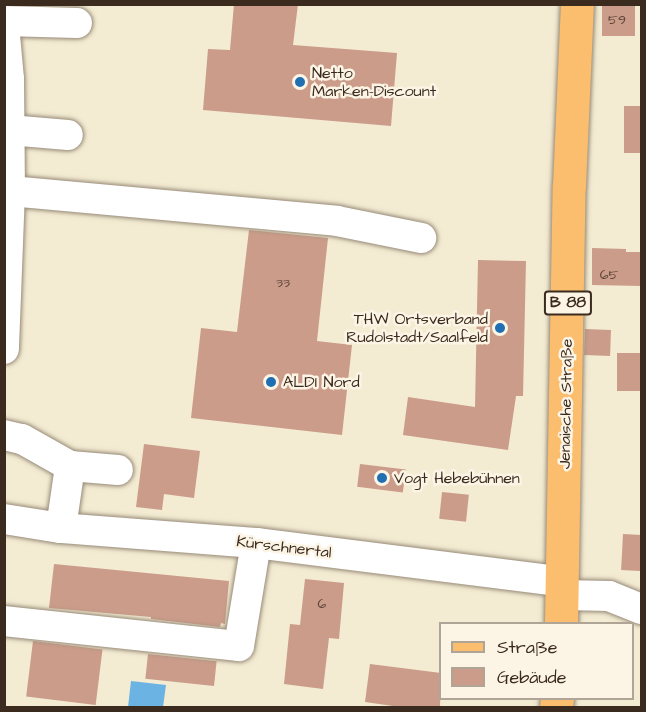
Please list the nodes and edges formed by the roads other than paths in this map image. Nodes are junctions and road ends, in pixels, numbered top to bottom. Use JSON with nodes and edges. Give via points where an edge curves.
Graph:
{"nodes":[{"id":1,"x":577,"y":4,"type":"edge"},
{"id":2,"x":4,"y":23,"type":"edge"},
{"id":3,"x":77,"y":23,"type":"dead end"},
{"id":4,"x":9,"y":130,"type":"junction"},
{"id":5,"x":68,"y":135,"type":"dead end"},
{"id":6,"x":10,"y":191,"type":"junction"},
{"id":7,"x":422,"y":238,"type":"dead end"},
{"id":8,"x":7,"y":255,"type":"edge"},
{"id":9,"x":5,"y":293,"type":"edge"},
{"id":10,"x":4,"y":349,"type":"edge"},
{"id":11,"x":4,"y":435,"type":"edge"},
{"id":12,"x":70,"y":466,"type":"junction"},
{"id":13,"x":118,"y":470,"type":"dead end"},
{"id":14,"x":4,"y":519,"type":"edge"},
{"id":15,"x":61,"y":528,"type":"junction"},
{"id":16,"x":256,"y":543,"type":"junction"},
{"id":17,"x":562,"y":600,"type":"edge"},
{"id":18,"x":642,"y":609,"type":"edge"},
{"id":19,"x":4,"y":621,"type":"edge"}],
"edges":[{"from":1,"to":17,"type":"main road","name":"Jenaische Straße","number":"B 88","via":[[569,198]]},
{"from":2,"to":3,"type":"street"},
{"from":2,"to":4,"type":"street"},
{"from":4,"to":5,"type":"street"},
{"from":4,"to":6,"type":"street"},
{"from":6,"to":7,"type":"street","via":[[337,221]]},
{"from":6,"to":8,"type":"street"},
{"from":8,"to":9,"type":"street"},
{"from":9,"to":10,"type":"street"},
{"from":11,"to":12,"type":"street","via":[[22,439]]},
{"from":12,"to":13,"type":"street"},
{"from":12,"to":15,"type":"street"},
{"from":14,"to":15,"type":"street","name":"Kürschnertal"},
{"from":15,"to":16,"type":"street","name":"Kürschnertal"},
{"from":16,"to":17,"type":"street","name":"Kürschnertal"},
{"from":16,"to":19,"type":"street","via":[[238,646]]},
{"from":17,"to":18,"type":"street","name":"Kürschnertal","via":[[609,596]]}]}
